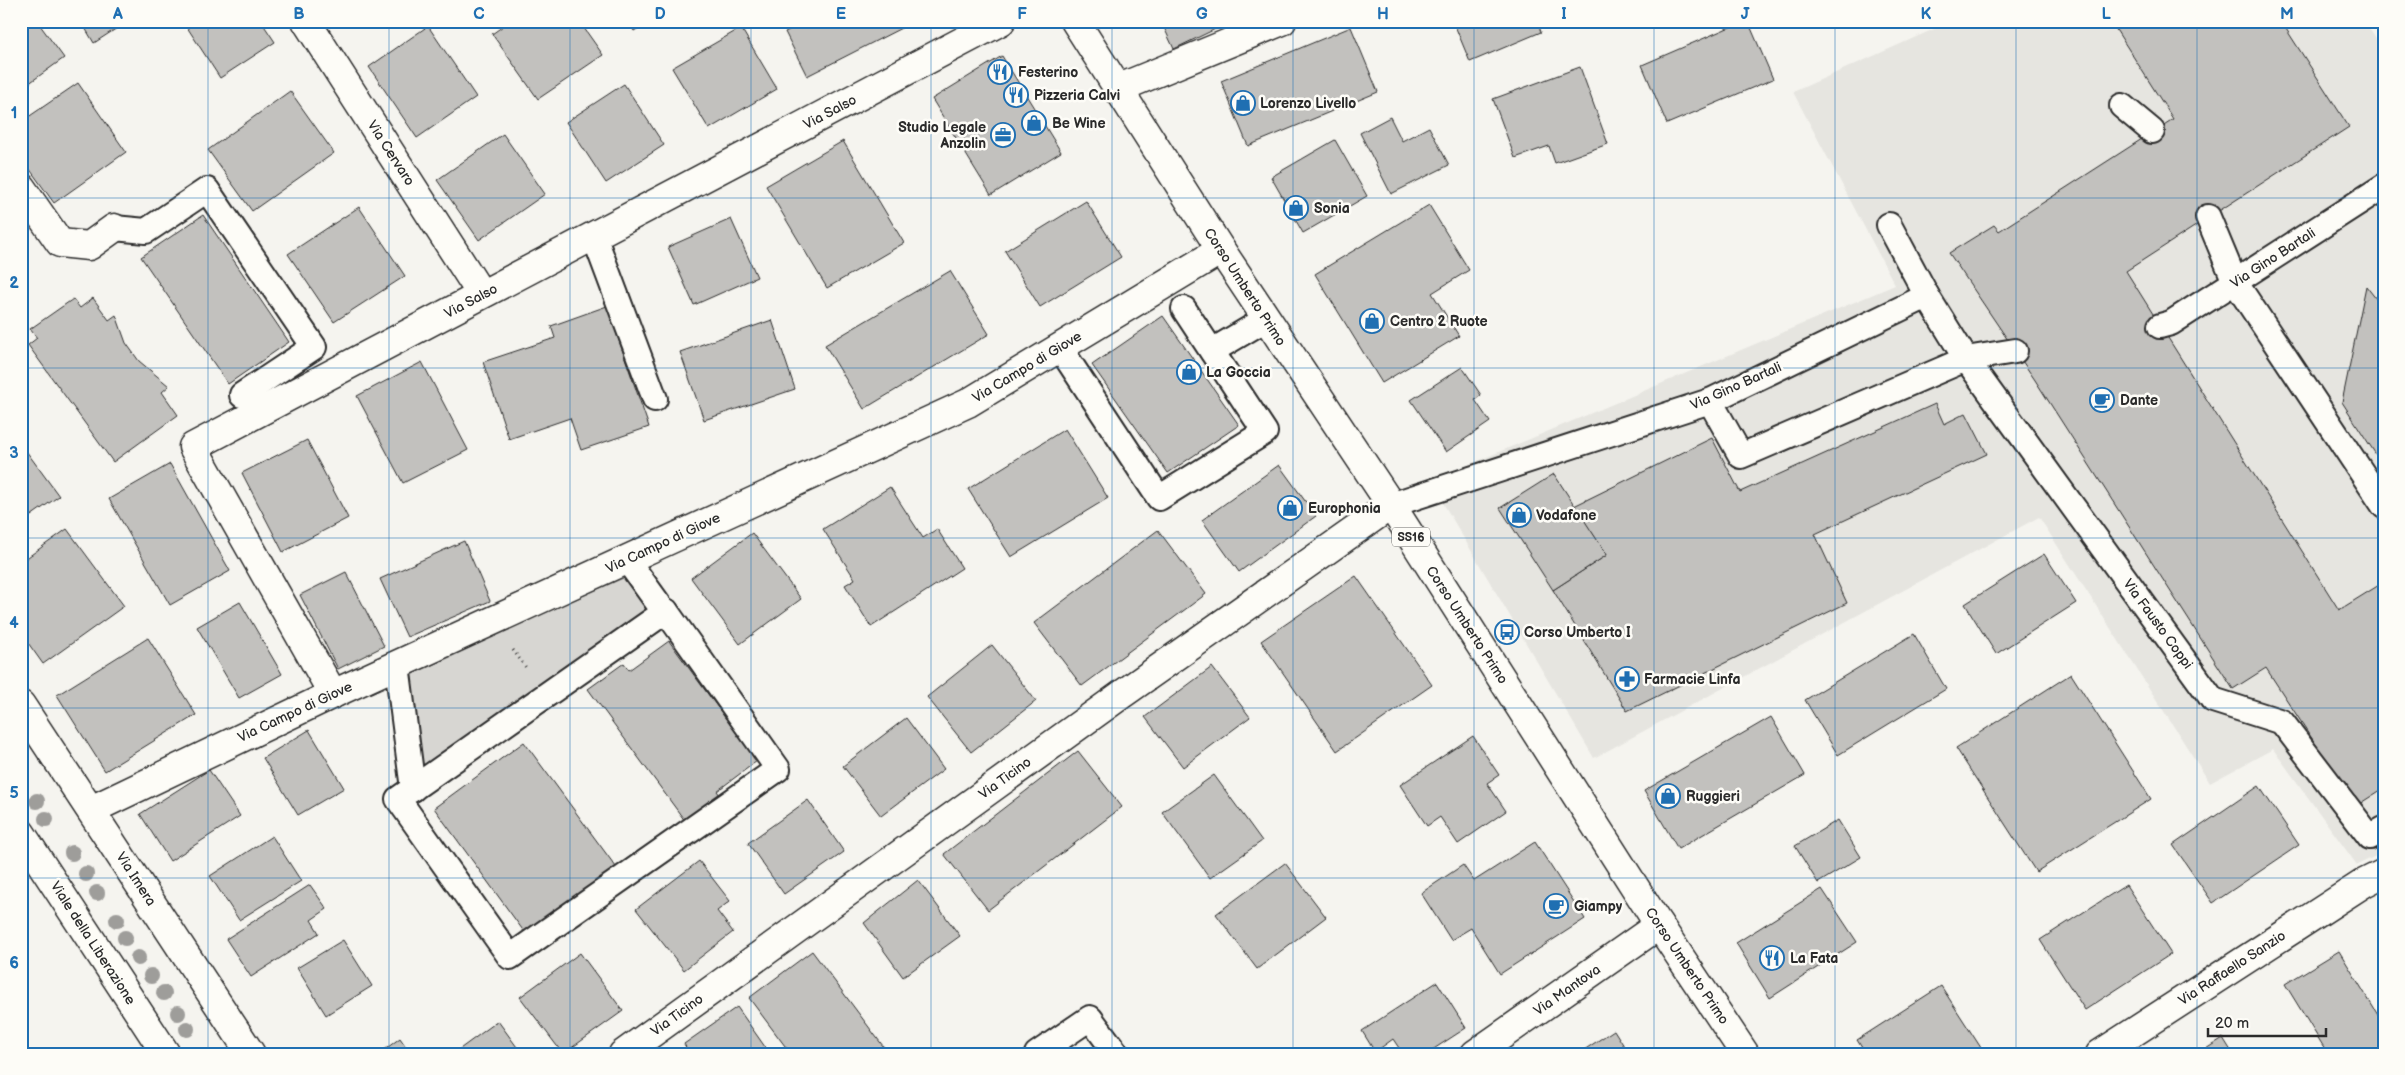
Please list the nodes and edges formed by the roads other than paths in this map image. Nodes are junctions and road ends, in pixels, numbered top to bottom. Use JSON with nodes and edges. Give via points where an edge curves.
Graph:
{"nodes":[{"id":1,"x":306,"y":21,"type":"edge"},
{"id":2,"x":1001,"y":21,"type":"edge"},
{"id":3,"x":1282,"y":21,"type":"edge"},
{"id":4,"x":1084,"y":24,"type":"edge"},
{"id":5,"x":1117,"y":89,"type":"junction"},
{"id":6,"x":2122,"y":106,"type":"dead end"},
{"id":7,"x":2152,"y":132,"type":"dead end"},
{"id":8,"x":2384,"y":186,"type":"edge"},
{"id":9,"x":21,"y":187,"type":"edge"},
{"id":10,"x":2208,"y":217,"type":"dead end"},
{"id":11,"x":1889,"y":225,"type":"dead end"},
{"id":12,"x":114,"y":228,"type":"joint"},
{"id":13,"x":594,"y":236,"type":"junction"},
{"id":14,"x":1221,"y":250,"type":"junction"},
{"id":15,"x":2235,"y":282,"type":"junction"},
{"id":16,"x":476,"y":286,"type":"dead end"},
{"id":17,"x":1927,"y":296,"type":"junction"},
{"id":18,"x":1184,"y":309,"type":"dead end"},
{"id":19,"x":1266,"y":319,"type":"junction"},
{"id":20,"x":2160,"y":326,"type":"dead end"},
{"id":21,"x":1060,"y":348,"type":"junction"},
{"id":22,"x":1212,"y":351,"type":"junction"},
{"id":23,"x":2015,"y":351,"type":"dead end"},
{"id":24,"x":1966,"y":359,"type":"junction"},
{"id":25,"x":242,"y":395,"type":"dead end"},
{"id":26,"x":655,"y":399,"type":"dead end"},
{"id":27,"x":1710,"y":401,"type":"junction"},
{"id":28,"x":1391,"y":505,"type":"junction"},
{"id":29,"x":2384,"y":506,"type":"edge"},
{"id":30,"x":627,"y":560,"type":"junction"},
{"id":31,"x":666,"y":611,"type":"junction"},
{"id":32,"x":397,"y":665,"type":"junction"},
{"id":33,"x":333,"y":694,"type":"junction"},
{"id":34,"x":21,"y":705,"type":"edge"},
{"id":35,"x":413,"y":789,"type":"junction"},
{"id":36,"x":91,"y":810,"type":"junction"},
{"id":37,"x":2384,"y":829,"type":"edge"},
{"id":38,"x":21,"y":833,"type":"edge"},
{"id":39,"x":2374,"y":878,"type":"edge"},
{"id":40,"x":1659,"y":925,"type":"junction"},
{"id":41,"x":166,"y":1054,"type":"edge"},
{"id":42,"x":251,"y":1054,"type":"edge"},
{"id":43,"x":623,"y":1054,"type":"edge"},
{"id":44,"x":1037,"y":1054,"type":"edge"},
{"id":45,"x":1117,"y":1054,"type":"edge"},
{"id":46,"x":1475,"y":1054,"type":"edge"},
{"id":47,"x":1745,"y":1054,"type":"edge"},
{"id":48,"x":2100,"y":1054,"type":"edge"}],
"edges":[{"from":1,"to":16,"type":"street","name":"Via Cervaro"},
{"from":2,"to":13,"type":"street","name":"Via Salso"},
{"from":3,"to":5,"type":"street"},
{"from":4,"to":5,"type":"street","name":"Corso Umberto Primo","number":"SS16"},
{"from":5,"to":14,"type":"street","name":"Corso Umberto Primo","number":"SS16"},
{"from":6,"to":7,"type":"lane"},
{"from":8,"to":15,"type":"lane","name":"Via Gino Bartali"},
{"from":9,"to":12,"type":"street","via":[[60,243],[89,246]]},
{"from":10,"to":15,"type":"lane"},
{"from":11,"to":17,"type":"lane"},
{"from":12,"to":25,"type":"lane","via":[[146,231],[207,190],[314,347]]},
{"from":13,"to":26,"type":"lane"},
{"from":13,"to":33,"type":"street","name":"Via Salso","via":[[193,447]]},
{"from":14,"to":19,"type":"street","name":"Corso Umberto Primo","number":"SS16"},
{"from":14,"to":21,"type":"street","name":"Via Campo di Giove"},
{"from":15,"to":20,"type":"lane","name":"Via Gino Bartali","via":[[2171,323]]},
{"from":15,"to":29,"type":"lane"},
{"from":17,"to":24,"type":"lane"},
{"from":17,"to":27,"type":"lane","name":"Via Gino Bartali"},
{"from":18,"to":22,"type":"lane"},
{"from":19,"to":22,"type":"lane"},
{"from":19,"to":28,"type":"street","name":"Corso Umberto Primo","number":"SS16"},
{"from":21,"to":22,"type":"lane","via":[[1159,498],[1265,432]]},
{"from":21,"to":30,"type":"street","name":"Via Campo di Giove","via":[[968,403]]},
{"from":23,"to":24,"type":"lane"},
{"from":24,"to":27,"type":"lane","via":[[1741,456]]},
{"from":24,"to":37,"type":"lane","name":"Via Fausto Coppi","via":[[2213,700],[2282,722],[2370,837]]},
{"from":27,"to":28,"type":"lane","name":"Via Gino Bartali"},
{"from":28,"to":40,"type":"street","name":"Corso Umberto Primo","number":"SS16"},
{"from":28,"to":43,"type":"street","name":"Via Ticino","via":[[1121,694]]},
{"from":30,"to":31,"type":"lane"},
{"from":30,"to":32,"type":"street","name":"Via Campo di Giove"},
{"from":31,"to":35,"type":"lane"},
{"from":31,"to":35,"type":"lane","via":[[778,769],[510,957],[398,799]]},
{"from":32,"to":33,"type":"street","name":"Via Campo di Giove"},
{"from":32,"to":35,"type":"lane"},
{"from":33,"to":36,"type":"street","name":"Via Campo di Giove"},
{"from":34,"to":36,"type":"street","name":"Via Imera"},
{"from":36,"to":42,"type":"street","name":"Via Imera"},
{"from":38,"to":41,"type":"street","name":"Viale della Liberazione"},
{"from":39,"to":48,"type":"street","name":"Via Raffaello Sanzio"},
{"from":40,"to":46,"type":"street","name":"Via Mantova"},
{"from":40,"to":47,"type":"street","name":"Corso Umberto Primo","number":"SS16"},
{"from":44,"to":45,"type":"lane","via":[[1090,1018]]}]}
